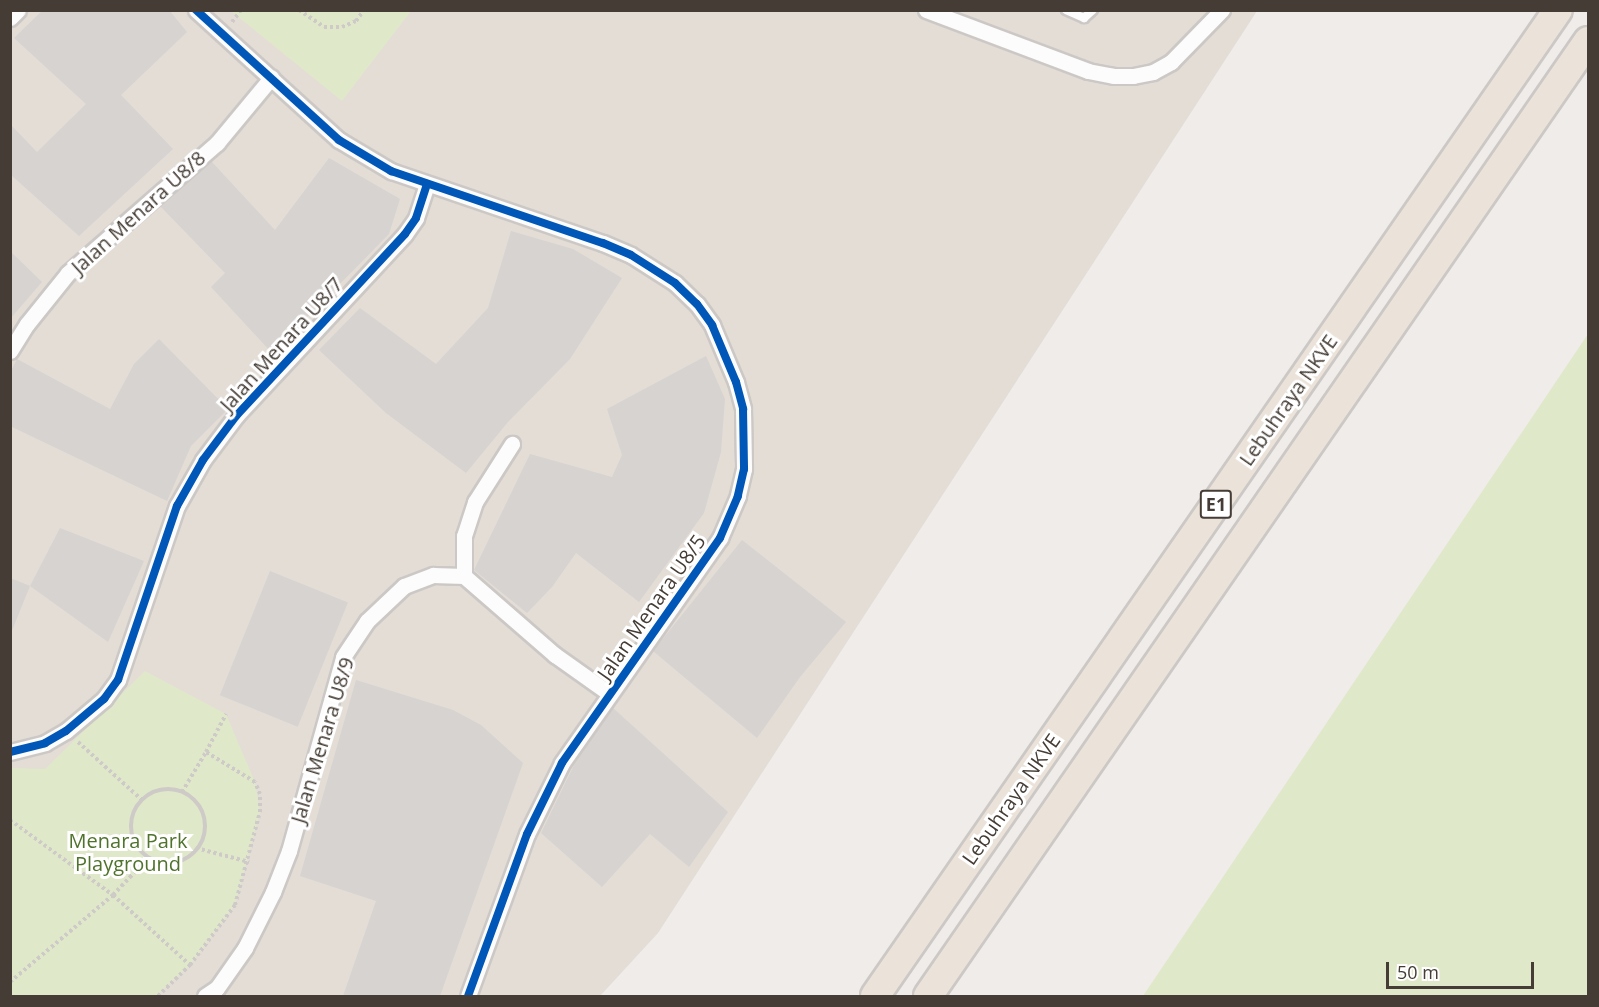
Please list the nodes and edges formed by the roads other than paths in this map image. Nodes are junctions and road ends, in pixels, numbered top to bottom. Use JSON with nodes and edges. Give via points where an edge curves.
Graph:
{"nodes":[{"id":1,"x":18,"y":10,"type":"edge"},
{"id":2,"x":196,"y":10,"type":"edge"},
{"id":3,"x":926,"y":10,"type":"edge"},
{"id":4,"x":1066,"y":10,"type":"edge"},
{"id":5,"x":1093,"y":10,"type":"edge"},
{"id":6,"x":1222,"y":10,"type":"edge"},
{"id":7,"x":1558,"y":10,"type":"edge"},
{"id":8,"x":10,"y":18,"type":"edge"},
{"id":9,"x":1588,"y":41,"type":"edge"},
{"id":10,"x":271,"y":78,"type":"junction"},
{"id":11,"x":427,"y":184,"type":"junction"},
{"id":12,"x":10,"y":351,"type":"edge"},
{"id":13,"x":512,"y":444,"type":"dead end"},
{"id":14,"x":464,"y":576,"type":"junction"},
{"id":15,"x":610,"y":694,"type":"junction"},
{"id":16,"x":10,"y":752,"type":"edge"},
{"id":17,"x":206,"y":996,"type":"edge"},
{"id":18,"x":468,"y":996,"type":"edge"},
{"id":19,"x":875,"y":996,"type":"edge"},
{"id":20,"x":928,"y":996,"type":"edge"}],
"edges":[{"from":1,"to":8,"type":"street"},
{"from":2,"to":10,"type":"street","name":"Jalan Menara U8/5"},
{"from":3,"to":6,"type":"street","via":[[1088,71],[1133,76],[1153,72],[1171,62]]},
{"from":4,"to":5,"type":"lane","via":[[1084,18]]},
{"from":7,"to":19,"type":"highway","name":"Lebuhraya NKVE","number":"E1"},
{"from":9,"to":20,"type":"highway","number":"E1"},
{"from":10,"to":11,"type":"street","name":"Jalan Menara U8/5","via":[[339,141],[391,171]]},
{"from":10,"to":12,"type":"street","name":"Jalan Menara U8/8","via":[[217,143],[69,273]]},
{"from":11,"to":15,"type":"street","name":"Jalan Menara U8/5","via":[[631,255],[675,283],[697,304],[728,356],[743,409],[744,469],[738,496],[707,560]]},
{"from":11,"to":16,"type":"street","name":"Jalan Menara U8/7","via":[[416,218],[405,234],[236,416],[203,460],[177,506],[118,680],[104,699],[66,731],[45,743]]},
{"from":13,"to":14,"type":"street","via":[[475,502],[464,536]]},
{"from":14,"to":15,"type":"street","via":[[555,655]]},
{"from":14,"to":17,"type":"street","name":"Jalan Menara U8/9","via":[[433,575],[404,586],[367,621],[343,657],[289,851],[273,891],[245,948]]},
{"from":15,"to":18,"type":"street","name":"Jalan Menara U8/5","via":[[562,764],[527,834]]}]}
